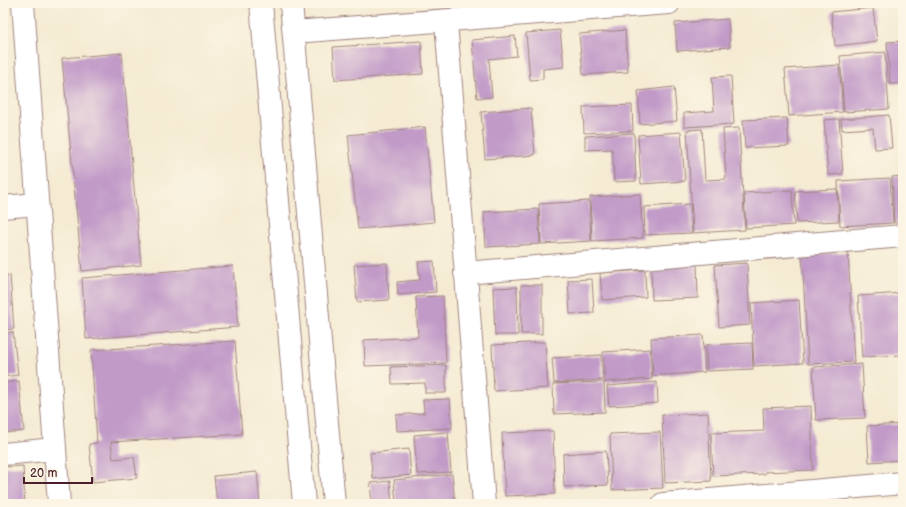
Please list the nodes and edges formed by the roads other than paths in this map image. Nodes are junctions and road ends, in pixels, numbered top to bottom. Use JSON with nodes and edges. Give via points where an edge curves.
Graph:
{"nodes":[{"id":1,"x":23,"y":3,"type":"edge"},
{"id":2,"x":261,"y":3,"type":"edge"},
{"id":3,"x":291,"y":3,"type":"edge"},
{"id":4,"x":669,"y":3,"type":"edge"},
{"id":5,"x":446,"y":22,"type":"junction"},
{"id":6,"x":294,"y":32,"type":"junction"},
{"id":7,"x":303,"y":132,"type":"junction"},
{"id":8,"x":272,"y":134,"type":"junction"},
{"id":9,"x":37,"y":204,"type":"junction"},
{"id":10,"x":3,"y":207,"type":"edge"},
{"id":11,"x":903,"y":236,"type":"edge"},
{"id":12,"x":465,"y":273,"type":"junction"},
{"id":13,"x":55,"y":449,"type":"junction"},
{"id":14,"x":3,"y":454,"type":"edge"},
{"id":15,"x":903,"y":483,"type":"edge"},
{"id":16,"x":676,"y":503,"type":"edge"},
{"id":17,"x":59,"y":504,"type":"edge"},
{"id":18,"x":304,"y":504,"type":"edge"},
{"id":19,"x":334,"y":504,"type":"edge"},
{"id":20,"x":484,"y":504,"type":"edge"}],
"edges":[{"from":1,"to":9,"type":"street"},
{"from":2,"to":8,"type":"street"},
{"from":3,"to":6,"type":"street"},
{"from":4,"to":5,"type":"street"},
{"from":5,"to":6,"type":"street"},
{"from":5,"to":12,"type":"street"},
{"from":6,"to":7,"type":"street"},
{"from":7,"to":8,"type":"street"},
{"from":7,"to":19,"type":"street"},
{"from":8,"to":18,"type":"street"},
{"from":9,"to":10,"type":"street"},
{"from":9,"to":13,"type":"street"},
{"from":11,"to":12,"type":"street"},
{"from":12,"to":20,"type":"street"},
{"from":13,"to":14,"type":"street"},
{"from":13,"to":17,"type":"street"},
{"from":15,"to":16,"type":"street"}]}
